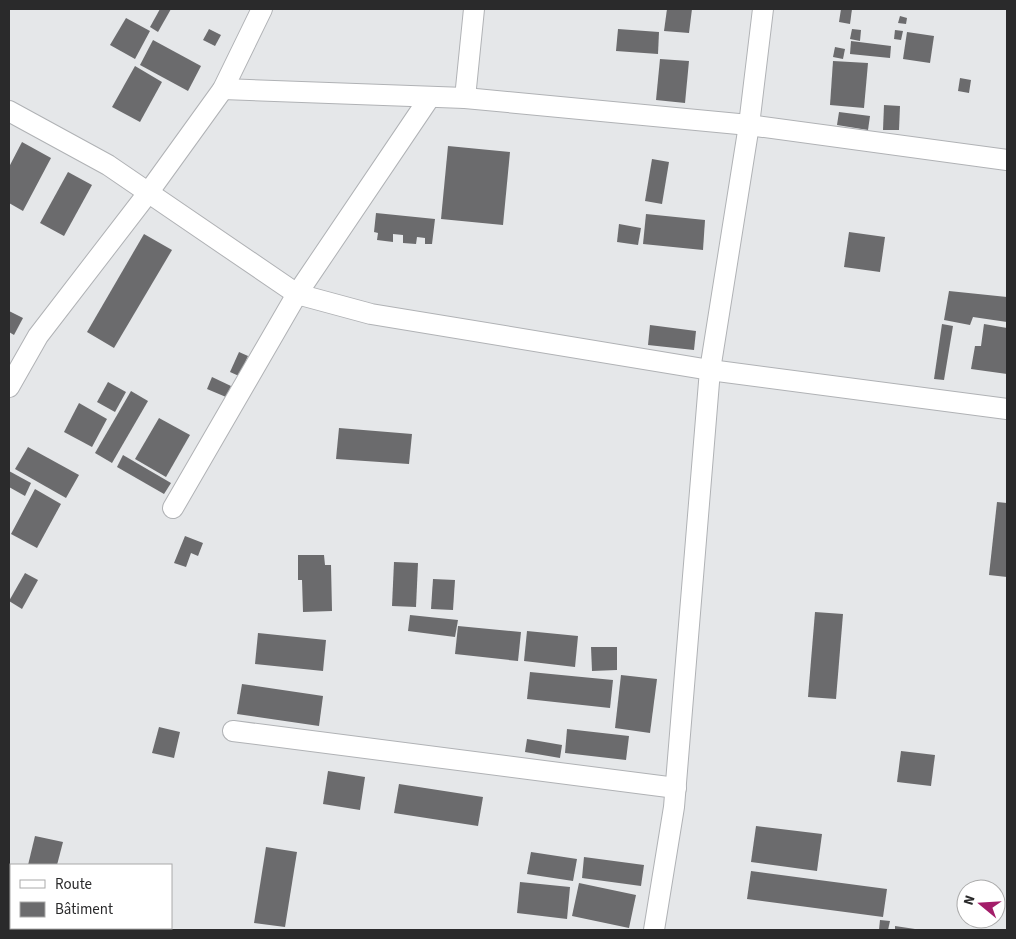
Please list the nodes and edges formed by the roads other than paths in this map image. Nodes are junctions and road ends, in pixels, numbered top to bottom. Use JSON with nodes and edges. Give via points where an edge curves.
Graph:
{"nodes":[{"id":1,"x":262,"y":9,"type":"edge"},
{"id":2,"x":474,"y":9,"type":"edge"},
{"id":3,"x":763,"y":9,"type":"edge"},
{"id":4,"x":223,"y":88,"type":"junction"},
{"id":5,"x":430,"y":97,"type":"junction"},
{"id":6,"x":465,"y":98,"type":"junction"},
{"id":7,"x":9,"y":111,"type":"edge"},
{"id":8,"x":749,"y":125,"type":"junction"},
{"id":9,"x":1007,"y":160,"type":"edge"},
{"id":10,"x":148,"y":193,"type":"junction"},
{"id":11,"x":297,"y":294,"type":"junction"},
{"id":12,"x":710,"y":370,"type":"junction"},
{"id":13,"x":9,"y":387,"type":"edge"},
{"id":14,"x":1007,"y":409,"type":"edge"},
{"id":15,"x":173,"y":508,"type":"dead end"},
{"id":16,"x":233,"y":731,"type":"dead end"},
{"id":17,"x":676,"y":788,"type":"junction"},
{"id":18,"x":654,"y":930,"type":"edge"}],
"edges":[{"from":1,"to":4,"type":"street"},
{"from":2,"to":6,"type":"street"},
{"from":3,"to":8,"type":"street"},
{"from":4,"to":5,"type":"street"},
{"from":4,"to":10,"type":"street"},
{"from":5,"to":6,"type":"street"},
{"from":5,"to":11,"type":"street"},
{"from":6,"to":8,"type":"street"},
{"from":7,"to":10,"type":"street","via":[[108,165]]},
{"from":8,"to":9,"type":"street"},
{"from":8,"to":12,"type":"street"},
{"from":10,"to":11,"type":"street"},
{"from":10,"to":13,"type":"street","via":[[38,336]]},
{"from":11,"to":12,"type":"street","via":[[371,314]]},
{"from":11,"to":15,"type":"street"},
{"from":12,"to":14,"type":"street"},
{"from":12,"to":17,"type":"street"},
{"from":16,"to":17,"type":"street"},
{"from":17,"to":18,"type":"street"}]}
